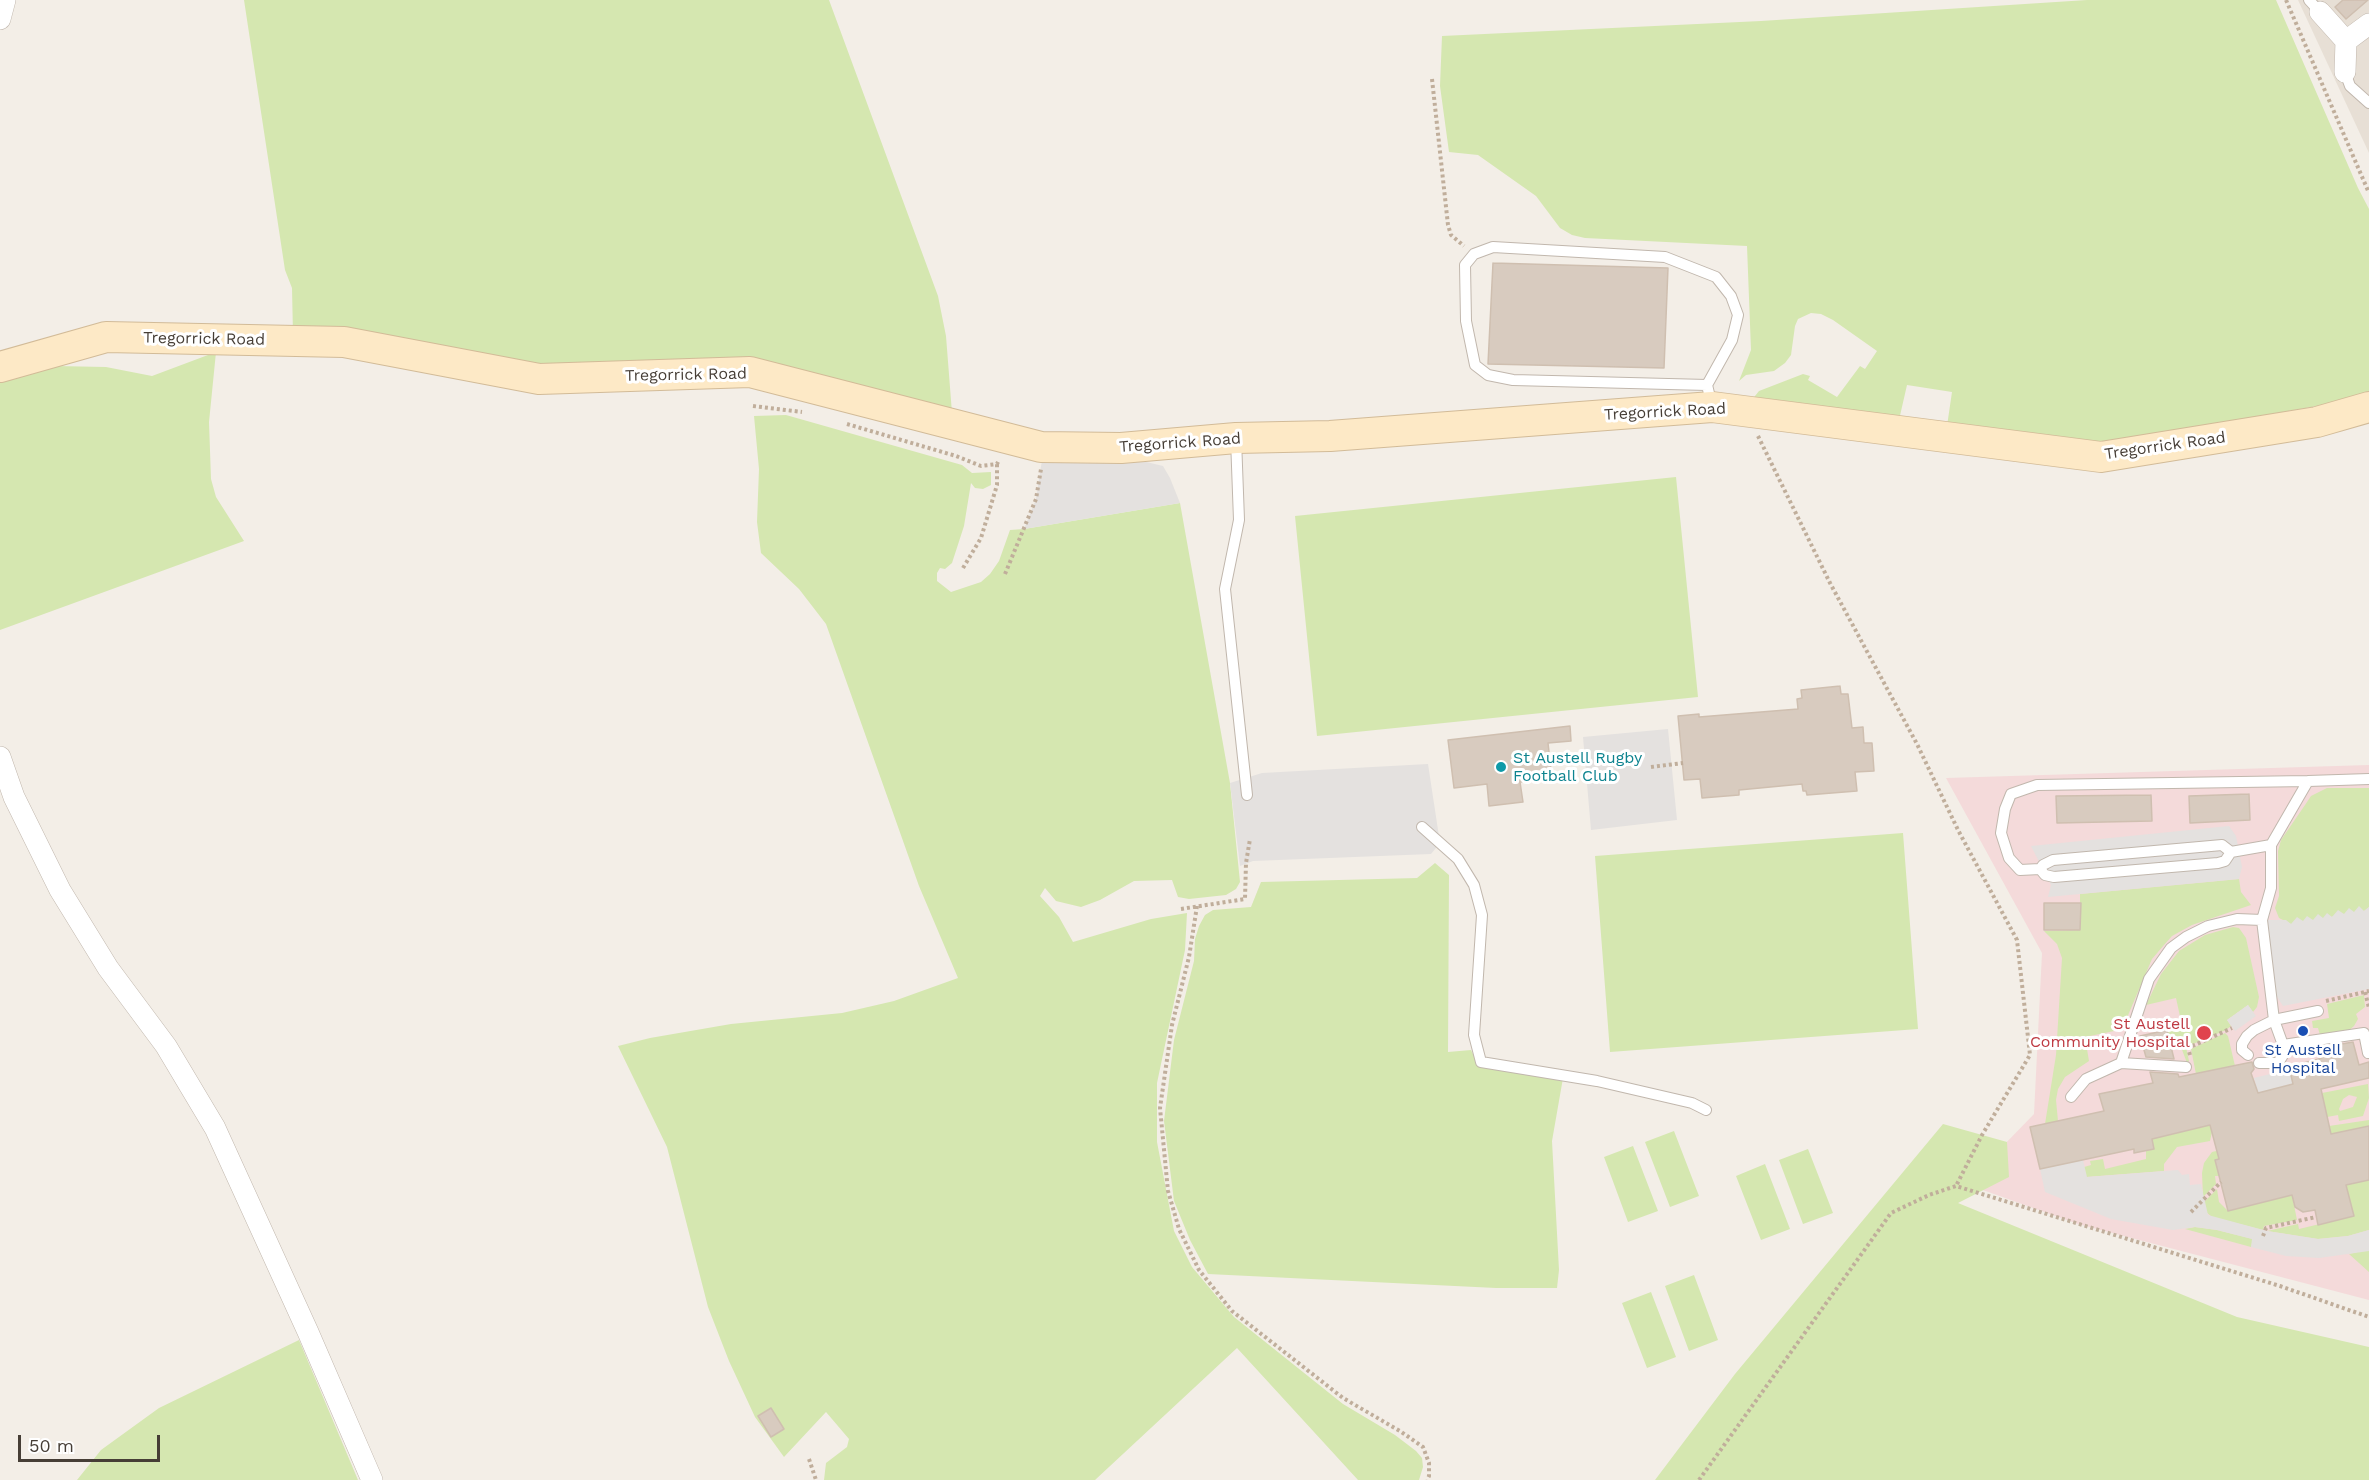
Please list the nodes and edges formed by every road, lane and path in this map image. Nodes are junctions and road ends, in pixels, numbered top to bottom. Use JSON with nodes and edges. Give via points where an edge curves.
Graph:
{"nodes":[{"id":1,"x":4,"y":0,"type":"edge"},
{"id":2,"x":2286,"y":0,"type":"edge"},
{"id":3,"x":2314,"y":6,"type":"edge"},
{"id":4,"x":0,"y":19,"type":"edge"},
{"id":5,"x":2369,"y":24,"type":"edge"},
{"id":6,"x":2346,"y":41,"type":"junction"},
{"id":7,"x":2344,"y":72,"type":"joint"},
{"id":8,"x":1432,"y":79,"type":"dead end"},
{"id":9,"x":2369,"y":103,"type":"edge"},
{"id":10,"x":2369,"y":172,"type":"edge"},
{"id":11,"x":2361,"y":175,"type":"junction"},
{"id":12,"x":2369,"y":193,"type":"edge"},
{"id":13,"x":1474,"y":254,"type":"junction"},
{"id":14,"x":0,"y":367,"type":"edge"},
{"id":15,"x":1710,"y":396,"type":"junction"},
{"id":16,"x":753,"y":406,"type":"dead end"},
{"id":17,"x":2369,"y":407,"type":"edge"},
{"id":18,"x":1745,"y":411,"type":"junction"},
{"id":19,"x":811,"y":414,"type":"dead end"},
{"id":20,"x":844,"y":423,"type":"dead end"},
{"id":21,"x":1236,"y":438,"type":"junction"},
{"id":22,"x":1017,"y":450,"type":"junction"},
{"id":23,"x":963,"y":568,"type":"dead end"},
{"id":24,"x":1005,"y":574,"type":"dead end"},
{"id":25,"x":0,"y":757,"type":"edge"},
{"id":26,"x":1683,"y":763,"type":"dead end"},
{"id":27,"x":1651,"y":767,"type":"dead end"},
{"id":28,"x":2369,"y":779,"type":"edge"},
{"id":29,"x":2308,"y":782,"type":"junction"},
{"id":30,"x":1247,"y":795,"type":"dead end"},
{"id":31,"x":1422,"y":827,"type":"dead end"},
{"id":32,"x":1250,"y":839,"type":"dead end"},
{"id":33,"x":2271,"y":845,"type":"junction"},
{"id":34,"x":2231,"y":852,"type":"junction"},
{"id":35,"x":2040,"y":869,"type":"junction"},
{"id":36,"x":1197,"y":906,"type":"junction"},
{"id":37,"x":1181,"y":909,"type":"dead end"},
{"id":38,"x":2262,"y":920,"type":"junction"},
{"id":39,"x":2365,"y":992,"type":"dead end"},
{"id":40,"x":2369,"y":1008,"type":"edge"},
{"id":41,"x":2318,"y":1011,"type":"dead end"},
{"id":42,"x":2274,"y":1020,"type":"junction"},
{"id":43,"x":2232,"y":1028,"type":"dead end"},
{"id":44,"x":2283,"y":1045,"type":"junction"},
{"id":45,"x":2368,"y":1053,"type":"edge"},
{"id":46,"x":2248,"y":1055,"type":"dead end"},
{"id":47,"x":2121,"y":1063,"type":"junction"},
{"id":48,"x":2259,"y":1063,"type":"dead end"},
{"id":49,"x":2186,"y":1067,"type":"joint"},
{"id":50,"x":2071,"y":1097,"type":"dead end"},
{"id":51,"x":1706,"y":1110,"type":"dead end"},
{"id":52,"x":2220,"y":1182,"type":"dead end"},
{"id":53,"x":1956,"y":1186,"type":"junction"},
{"id":54,"x":2191,"y":1212,"type":"dead end"},
{"id":55,"x":2316,"y":1217,"type":"dead end"},
{"id":56,"x":2264,"y":1236,"type":"dead end"},
{"id":57,"x":2369,"y":1317,"type":"edge"},
{"id":58,"x":809,"y":1459,"type":"dead end"},
{"id":59,"x":372,"y":1480,"type":"edge"},
{"id":60,"x":816,"y":1480,"type":"edge"},
{"id":61,"x":1426,"y":1480,"type":"edge"},
{"id":62,"x":1699,"y":1480,"type":"edge"}],
"edges":[{"from":1,"to":4,"type":"street"},
{"from":2,"to":11,"type":"path"},
{"from":3,"to":6,"type":"street"},
{"from":5,"to":6,"type":"street"},
{"from":6,"to":7,"type":"street"},
{"from":7,"to":9,"type":"lane","via":[[2350,86]]},
{"from":8,"to":13,"type":"path","via":[[1448,225],[1451,235]]},
{"from":10,"to":11,"type":"path"},
{"from":11,"to":12,"type":"path"},
{"from":13,"to":15,"type":"lane","via":[[1466,265],[1466,321],[1475,365],[1488,375]]},
{"from":13,"to":15,"type":"lane","via":[[1493,247],[1665,257],[1716,277],[1731,296],[1738,315]]},
{"from":14,"to":22,"type":"street","name":"Tregorrick Road","via":[[106,337],[344,342],[539,379],[750,372]]},
{"from":15,"to":18,"type":"street","name":"Tregorrick Road"},
{"from":15,"to":21,"type":"street","name":"Tregorrick Road","via":[[1330,436]]},
{"from":16,"to":19,"type":"path"},
{"from":17,"to":18,"type":"street","name":"Tregorrick Road","via":[[2317,422],[2101,457]]},
{"from":18,"to":53,"type":"path","via":[[1830,583],[2017,940],[2030,1055]]},
{"from":20,"to":22,"type":"path","via":[[981,466]]},
{"from":21,"to":22,"type":"street","name":"Tregorrick Road","via":[[1120,448]]},
{"from":21,"to":30,"type":"lane","via":[[1239,520],[1225,589]]},
{"from":22,"to":23,"type":"path","via":[[997,484],[981,538]]},
{"from":22,"to":24,"type":"path","via":[[1042,460],[1036,499]]},
{"from":25,"to":59,"type":"street","via":[[14,797],[60,890],[108,968],[166,1046],[215,1128]]},
{"from":26,"to":27,"type":"path"},
{"from":28,"to":29,"type":"lane"},
{"from":29,"to":33,"type":"lane"},
{"from":29,"to":35,"type":"lane","via":[[2037,785],[2011,794],[2001,833],[2009,858],[2020,870]]},
{"from":31,"to":51,"type":"lane","via":[[1458,860],[1474,885],[1482,915],[1474,1035],[1481,1062],[1597,1081],[1692,1103]]},
{"from":32,"to":36,"type":"path","via":[[1245,899]]},
{"from":33,"to":34,"type":"lane"},
{"from":33,"to":38,"type":"lane","via":[[2271,888]]},
{"from":34,"to":35,"type":"lane","via":[[2222,845],[2053,860]]},
{"from":34,"to":35,"type":"lane","via":[[2225,861],[2218,862],[2054,877]]},
{"from":36,"to":37,"type":"path"},
{"from":36,"to":61,"type":"path","via":[[1172,1025],[1160,1108],[1168,1191],[1179,1229],[1199,1270],[1233,1311],[1343,1398],[1423,1448],[1430,1462]]},
{"from":38,"to":42,"type":"lane"},
{"from":38,"to":47,"type":"lane","via":[[2237,919],[2208,926],[2171,948],[2149,979]]},
{"from":39,"to":40,"type":"path"},
{"from":41,"to":42,"type":"lane"},
{"from":42,"to":44,"type":"lane"},
{"from":42,"to":46,"type":"lane","via":[[2247,1036],[2242,1050]]},
{"from":43,"to":49,"type":"path","via":[[2188,1048],[2191,1063]]},
{"from":44,"to":45,"type":"lane","via":[[2364,1033]]},
{"from":44,"to":48,"type":"lane","via":[[2278,1063]]},
{"from":47,"to":49,"type":"lane"},
{"from":47,"to":50,"type":"lane","via":[[2086,1079]]},
{"from":52,"to":54,"type":"path"},
{"from":53,"to":57,"type":"path"},
{"from":53,"to":62,"type":"path","via":[[1891,1213]]},
{"from":55,"to":56,"type":"path","via":[[2266,1228]]},
{"from":58,"to":60,"type":"path"}]}
